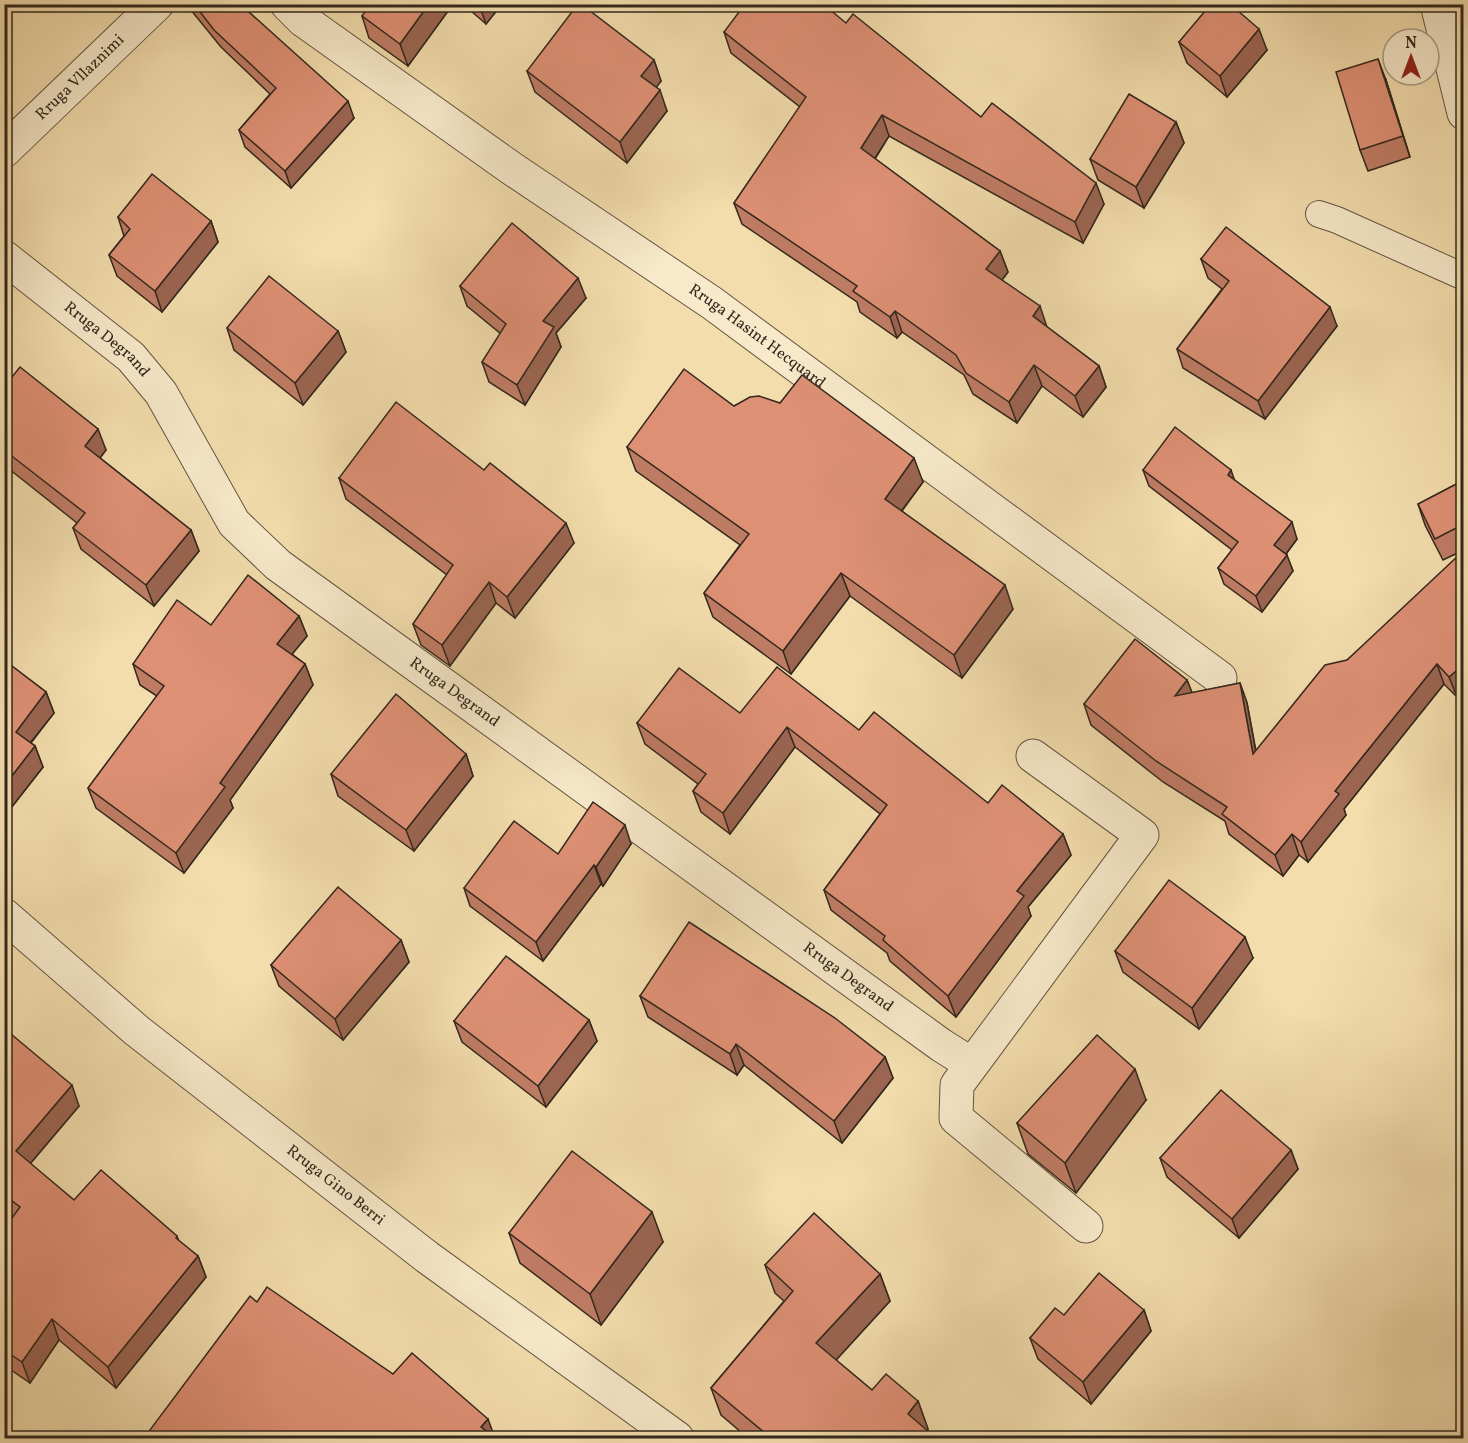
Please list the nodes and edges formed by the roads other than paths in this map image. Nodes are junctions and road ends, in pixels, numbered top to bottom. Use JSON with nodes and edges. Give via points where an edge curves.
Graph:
{"nodes":[{"id":1,"x":157,"y":4,"type":"edge"},
{"id":2,"x":287,"y":4,"type":"edge"},
{"id":3,"x":1437,"y":4,"type":"edge"},
{"id":4,"x":1464,"y":112,"type":"edge"},
{"id":5,"x":4,"y":151,"type":"edge"},
{"id":6,"x":1319,"y":214,"type":"dead end"},
{"id":7,"x":4,"y":257,"type":"edge"},
{"id":8,"x":1464,"y":277,"type":"edge"},
{"id":9,"x":1220,"y":678,"type":"dead end"},
{"id":10,"x":1033,"y":756,"type":"dead end"},
{"id":11,"x":4,"y":915,"type":"edge"},
{"id":12,"x":971,"y":1064,"type":"junction"},
{"id":13,"x":1086,"y":1226,"type":"dead end"},
{"id":14,"x":677,"y":1438,"type":"edge"}],
"edges":[{"from":1,"to":5,"type":"street","name":"Rruga Vllaznimi"},
{"from":2,"to":9,"type":"street","name":"Rruga Hasint Hecquard","via":[[303,20],[511,168],[712,303]]},
{"from":3,"to":4,"type":"street"},
{"from":6,"to":8,"type":"lane"},
{"from":7,"to":12,"type":"street","name":"Rruga Degrand","via":[[131,357],[161,393],[234,523],[278,565]]},
{"from":10,"to":12,"type":"street","via":[[1142,835]]},
{"from":11,"to":14,"type":"street","name":"Rruga Gino Berri","via":[[136,1030],[427,1257]]},
{"from":12,"to":13,"type":"street","via":[[957,1085],[956,1118]]}]}
